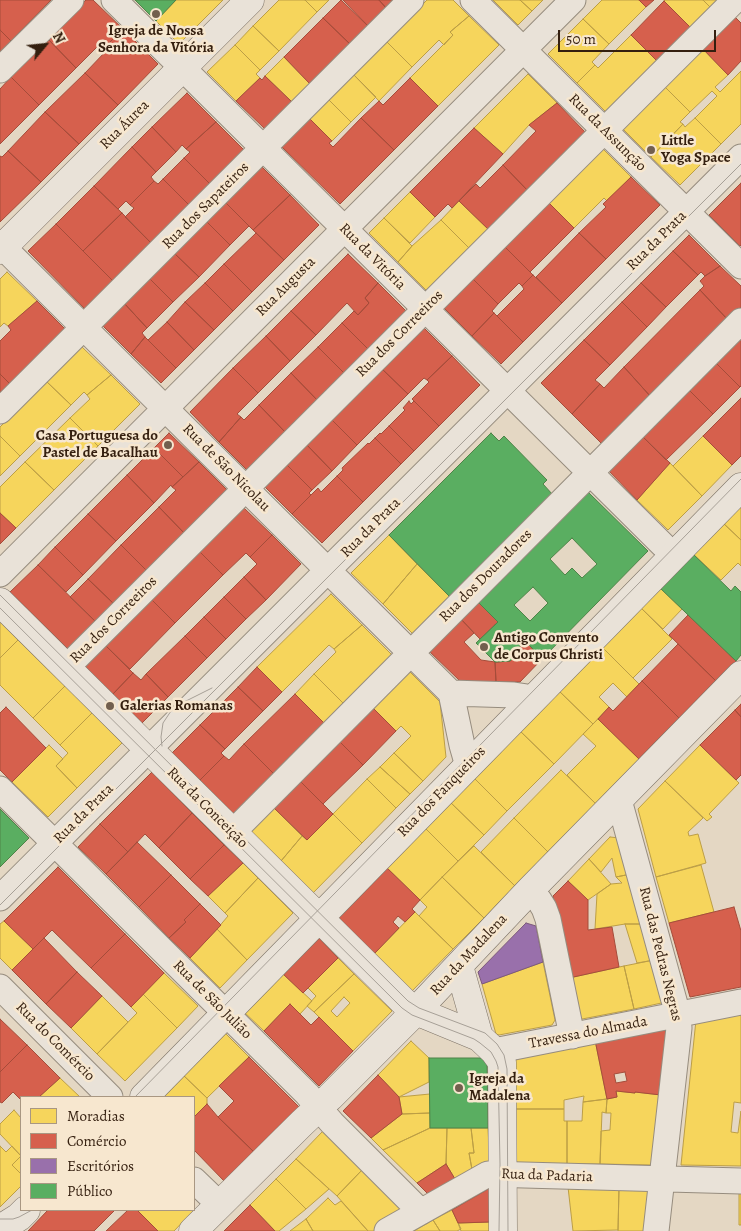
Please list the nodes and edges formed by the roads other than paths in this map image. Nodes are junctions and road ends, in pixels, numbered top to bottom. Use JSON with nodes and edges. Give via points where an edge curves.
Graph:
{"nodes":[{"id":1,"x":71,"y":0,"type":"edge"},
{"id":2,"x":114,"y":0,"type":"edge"},
{"id":3,"x":250,"y":0,"type":"edge"},
{"id":4,"x":411,"y":0,"type":"edge"},
{"id":5,"x":473,"y":0,"type":"edge"},
{"id":6,"x":573,"y":0,"type":"edge"},
{"id":7,"x":735,"y":0,"type":"edge"},
{"id":8,"x":523,"y":50,"type":"junction"},
{"id":9,"x":182,"y":68,"type":"junction"},
{"id":10,"x":0,"y":70,"type":"edge"},
{"id":11,"x":604,"y":130,"type":"junction"},
{"id":12,"x":263,"y":148,"type":"junction"},
{"id":13,"x":741,"y":157,"type":"edge"},
{"id":14,"x":686,"y":212,"type":"junction"},
{"id":15,"x":344,"y":229,"type":"junction"},
{"id":16,"x":1,"y":247,"type":"edge"},
{"id":17,"x":741,"y":266,"type":"edge"},
{"id":18,"x":425,"y":309,"type":"junction"},
{"id":19,"x":741,"y":321,"type":"edge"},
{"id":20,"x":84,"y":328,"type":"junction"},
{"id":21,"x":507,"y":391,"type":"junction"},
{"id":22,"x":165,"y":408,"type":"junction"},
{"id":23,"x":0,"y":411,"type":"edge"},
{"id":24,"x":590,"y":473,"type":"junction"},
{"id":25,"x":741,"y":487,"type":"edge"},
{"id":26,"x":246,"y":489,"type":"junction"},
{"id":27,"x":674,"y":556,"type":"junction"},
{"id":28,"x":328,"y":570,"type":"junction"},
{"id":29,"x":0,"y":574,"type":"edge"},
{"id":30,"x":0,"y":602,"type":"edge"},
{"id":31,"x":410,"y":652,"type":"junction"},
{"id":32,"x":66,"y":668,"type":"junction"},
{"id":33,"x":741,"y":675,"type":"edge"},
{"id":34,"x":451,"y":693,"type":"junction"},
{"id":35,"x":534,"y":698,"type":"junction"},
{"id":36,"x":149,"y":750,"type":"junction"},
{"id":37,"x":468,"y":766,"type":"junction"},
{"id":38,"x":0,"y":789,"type":"edge"},
{"id":39,"x":620,"y":800,"type":"junction"},
{"id":40,"x":232,"y":833,"type":"junction"},
{"id":41,"x":55,"y":844,"type":"junction"},
{"id":42,"x":530,"y":890,"type":"junction"},
{"id":43,"x":0,"y":898,"type":"edge"},
{"id":44,"x":319,"y":919,"type":"junction"},
{"id":45,"x":459,"y":966,"type":"junction"},
{"id":46,"x":0,"y":987,"type":"edge"},
{"id":47,"x":741,"y":1002,"type":"edge"},
{"id":48,"x":416,"y":1011,"type":"junction"},
{"id":49,"x":226,"y":1014,"type":"junction"},
{"id":50,"x":678,"y":1015,"type":"junction"},
{"id":51,"x":572,"y":1036,"type":"junction"},
{"id":52,"x":486,"y":1044,"type":"junction"},
{"id":53,"x":109,"y":1096,"type":"edge"},
{"id":54,"x":145,"y":1096,"type":"edge"},
{"id":55,"x":318,"y":1107,"type":"junction"},
{"id":56,"x":503,"y":1175,"type":"junction"},
{"id":57,"x":662,"y":1180,"type":"junction"},
{"id":58,"x":195,"y":1181,"type":"edge"},
{"id":59,"x":741,"y":1182,"type":"edge"},
{"id":60,"x":220,"y":1205,"type":"junction"},
{"id":61,"x":25,"y":1211,"type":"edge"},
{"id":62,"x":421,"y":1212,"type":"junction"},
{"id":63,"x":0,"y":1229,"type":"edge"},
{"id":64,"x":194,"y":1231,"type":"edge"},
{"id":65,"x":387,"y":1231,"type":"edge"},
{"id":66,"x":503,"y":1231,"type":"edge"},
{"id":67,"x":656,"y":1231,"type":"edge"}],
"edges":[{"from":1,"to":10,"type":"street"},
{"from":2,"to":9,"type":"street","name":"Rua da Vitória"},
{"from":3,"to":9,"type":"main road","name":"Rua Áurea"},
{"from":4,"to":12,"type":"street","name":"Rua dos Sapateiros"},
{"from":5,"to":8,"type":"street","name":"Rua da Assunção"},
{"from":6,"to":8,"type":"street","name":"Rua Augusta"},
{"from":7,"to":11,"type":"street","name":"Rua dos Correeiros"},
{"from":8,"to":11,"type":"street","name":"Rua da Assunção"},
{"from":8,"to":15,"type":"street","name":"Rua Augusta"},
{"from":9,"to":12,"type":"street","name":"Rua da Vitória"},
{"from":9,"to":16,"type":"main road","name":"Rua Áurea"},
{"from":11,"to":14,"type":"street","name":"Rua da Assunção"},
{"from":11,"to":18,"type":"street","name":"Rua dos Correeiros"},
{"from":12,"to":15,"type":"street","name":"Rua da Vitória"},
{"from":12,"to":20,"type":"street","name":"Rua dos Sapateiros"},
{"from":13,"to":14,"type":"street","name":"Rua da Prata"},
{"from":14,"to":17,"type":"street","name":"Rua da Assunção"},
{"from":14,"to":21,"type":"street","name":"Rua da Prata"},
{"from":15,"to":18,"type":"street","name":"Rua da Vitória"},
{"from":15,"to":22,"type":"street","name":"Rua Augusta"},
{"from":16,"to":20,"type":"street","name":"Rua de São Nicolau"},
{"from":18,"to":21,"type":"street","name":"Rua da Vitória"},
{"from":18,"to":26,"type":"street","name":"Rua dos Correeiros"},
{"from":19,"to":24,"type":"street","name":"Rua dos Douradores"},
{"from":20,"to":22,"type":"street","name":"Rua de São Nicolau"},
{"from":20,"to":23,"type":"street","name":"Rua dos Sapateiros"},
{"from":21,"to":24,"type":"street","name":"Rua da Vitória"},
{"from":21,"to":28,"type":"street","name":"Rua da Prata"},
{"from":22,"to":26,"type":"street","name":"Rua de São Nicolau"},
{"from":22,"to":29,"type":"street","name":"Rua Augusta"},
{"from":24,"to":27,"type":"street","name":"Rua da Vitória"},
{"from":24,"to":31,"type":"street","name":"Rua dos Douradores"},
{"from":25,"to":27,"type":"main road","name":"Rua dos Fanqueiros"},
{"from":26,"to":28,"type":"street","name":"Rua de São Nicolau"},
{"from":26,"to":32,"type":"street","name":"Rua dos Correeiros"},
{"from":27,"to":35,"type":"main road","name":"Rua dos Fanqueiros"},
{"from":28,"to":31,"type":"street","name":"Rua de São Nicolau"},
{"from":28,"to":36,"type":"street","name":"Rua da Prata"},
{"from":30,"to":32,"type":"main road","name":"Rua da Conceição"},
{"from":31,"to":34,"type":"street","name":"Rua de São Nicolau"},
{"from":31,"to":40,"type":"street","name":"Rua dos Douradores"},
{"from":32,"to":36,"type":"main road","name":"Rua da Conceição"},
{"from":33,"to":39,"type":"main road","name":"Rua da Madalena"},
{"from":34,"to":35,"type":"street"},
{"from":34,"to":37,"type":"street"},
{"from":35,"to":37,"type":"main road","name":"Rua dos Fanqueiros"},
{"from":36,"to":40,"type":"main road","name":"Rua da Conceição"},
{"from":36,"to":41,"type":"street","name":"Rua da Prata"},
{"from":37,"to":44,"type":"main road","name":"Rua dos Fanqueiros"},
{"from":38,"to":41,"type":"street","name":"Rua de São Julião"},
{"from":39,"to":42,"type":"main road","name":"Rua da Madalena"},
{"from":39,"to":50,"type":"street","name":"Rua das Pedras Negras"},
{"from":40,"to":44,"type":"main road","name":"Rua da Conceição"},
{"from":41,"to":43,"type":"street","name":"Rua da Prata"},
{"from":41,"to":49,"type":"street","name":"Rua de São Julião"},
{"from":42,"to":45,"type":"main road","name":"Rua da Madalena"},
{"from":42,"to":51,"type":"street","via":[[544,908],[548,920]]},
{"from":44,"to":48,"type":"main road","name":"Rua da Conceição","via":[[389,989]]},
{"from":44,"to":49,"type":"main road","name":"Rua dos Fanqueiros"},
{"from":45,"to":48,"type":"main road","name":"Rua da Madalena"},
{"from":45,"to":52,"type":"main road"},
{"from":46,"to":53,"type":"street","name":"Rua do Comércio"},
{"from":47,"to":50,"type":"street","name":"Travessa do Almada"},
{"from":48,"to":52,"type":"main road","name":"Rua da Conceição"},
{"from":48,"to":55,"type":"main road","name":"Rua da Madalena"},
{"from":49,"to":54,"type":"main road","name":"Rua dos Fanqueiros"},
{"from":49,"to":55,"type":"street","name":"Rua de São Julião"},
{"from":50,"to":51,"type":"street","name":"Travessa do Almada"},
{"from":50,"to":57,"type":"street","name":"Rua das Pedras Negras"},
{"from":51,"to":52,"type":"street","name":"Travessa do Almada"},
{"from":52,"to":56,"type":"main road","via":[[502,1062]]},
{"from":55,"to":60,"type":"main road","name":"Rua da Madalena"},
{"from":55,"to":62,"type":"street","name":"Rua de São Julião"},
{"from":56,"to":57,"type":"street","name":"Rua da Padaria"},
{"from":56,"to":62,"type":"street","name":"Rua da Padaria","via":[[488,1174]]},
{"from":56,"to":66,"type":"main road"},
{"from":57,"to":59,"type":"street","name":"Rua da Padaria"},
{"from":57,"to":67,"type":"street","name":"Rua das Pedras Negras"},
{"from":58,"to":60,"type":"street"},
{"from":60,"to":64,"type":"main road","name":"Rua da Madalena"},
{"from":61,"to":63,"type":"main road"},
{"from":62,"to":65,"type":"street","name":"Rua da Padaria"}]}
